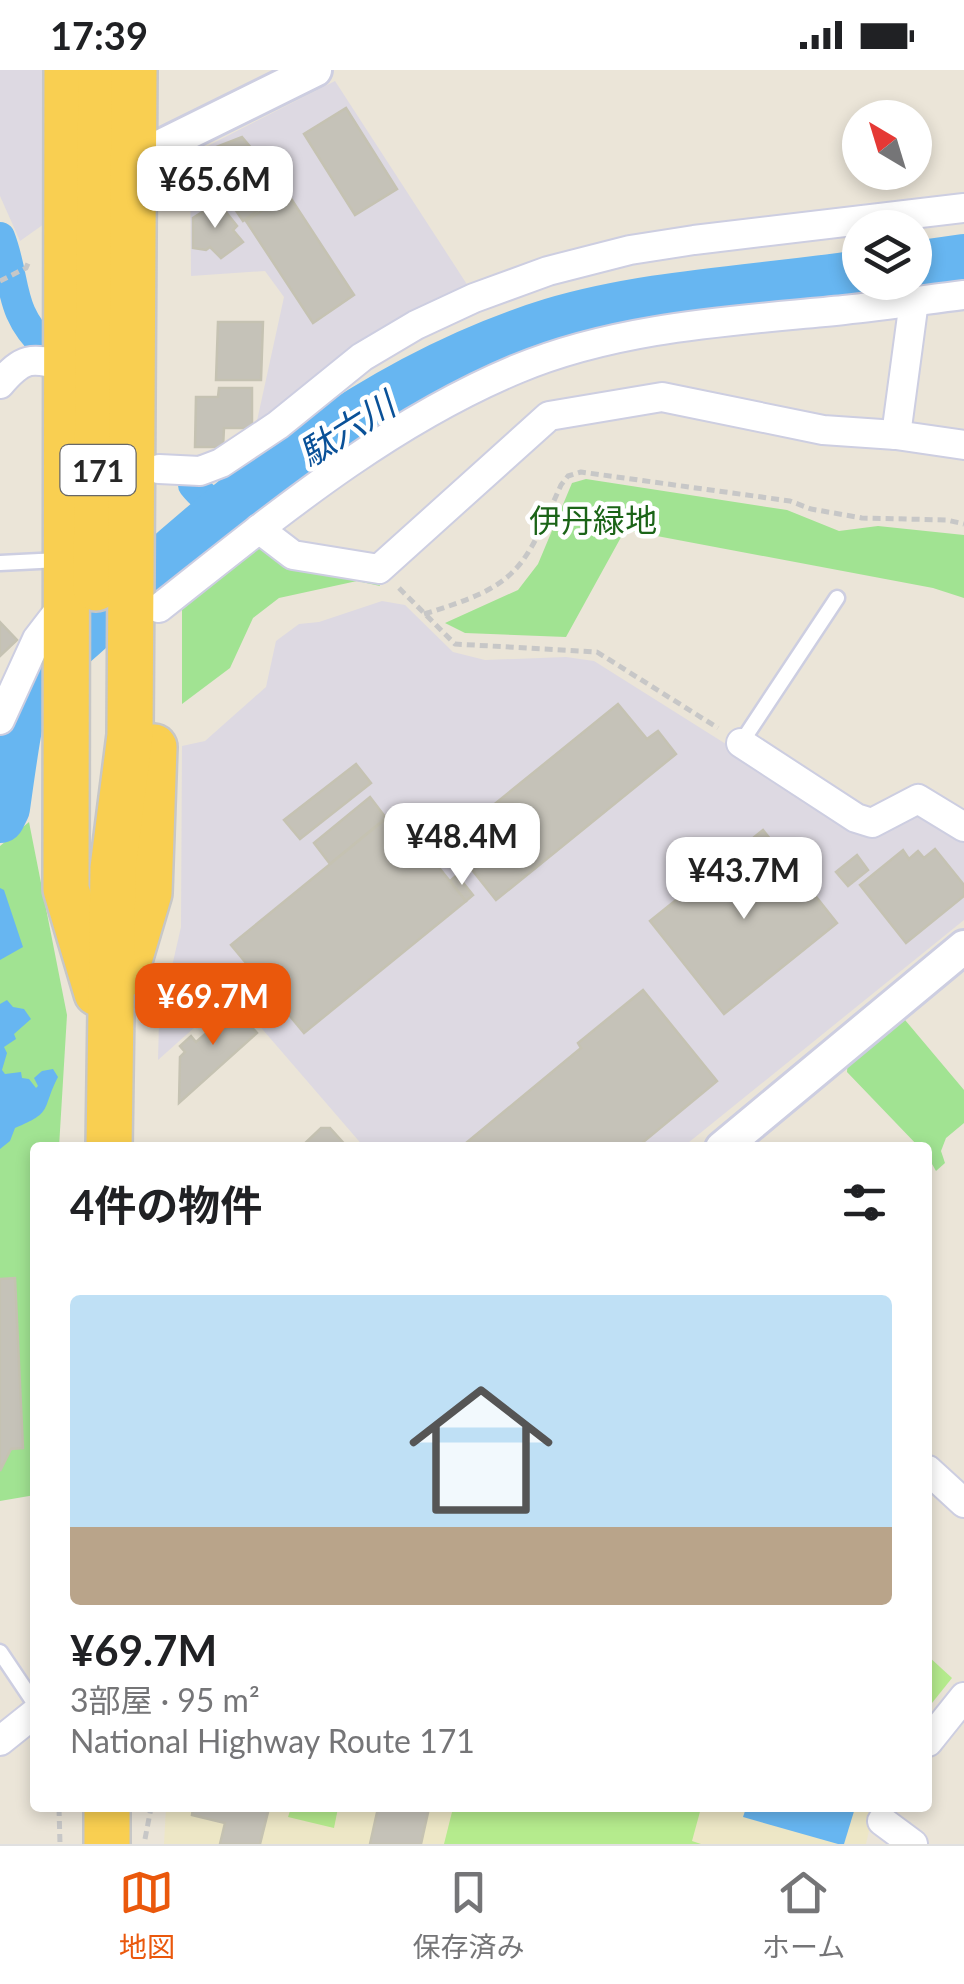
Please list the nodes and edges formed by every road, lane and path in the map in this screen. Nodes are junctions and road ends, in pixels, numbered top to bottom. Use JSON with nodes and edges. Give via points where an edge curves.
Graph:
{"nodes":[{"id":1,"x":66,"y":70,"type":"edge"},
{"id":2,"x":102,"y":70,"type":"edge"},
{"id":3,"x":134,"y":70,"type":"edge"},
{"id":4,"x":162,"y":70,"type":"edge"},
{"id":5,"x":316,"y":70,"type":"edge"},
{"id":6,"x":159,"y":147,"type":"junction"},
{"id":7,"x":964,"y":208,"type":"edge"},
{"id":8,"x":15,"y":274,"type":"dead end"},
{"id":9,"x":1,"y":281,"type":"edge"},
{"id":10,"x":964,"y":295,"type":"edge"},
{"id":11,"x":932,"y":298,"type":"edge"},
{"id":12,"x":914,"y":300,"type":"joint"},
{"id":13,"x":64,"y":366,"type":"junction"},
{"id":14,"x":0,"y":384,"type":"edge"},
{"id":15,"x":896,"y":435,"type":"junction"},
{"id":16,"x":964,"y":445,"type":"edge"},
{"id":17,"x":159,"y":477,"type":"junction"},
{"id":18,"x":964,"y":524,"type":"edge"},
{"id":19,"x":259,"y":529,"type":"junction"},
{"id":20,"x":0,"y":563,"type":"edge"},
{"id":21,"x":379,"y":569,"type":"junction"},
{"id":22,"x":67,"y":592,"type":"junction"},
{"id":23,"x":837,"y":598,"type":"dead end"},
{"id":24,"x":159,"y":599,"type":"junction"},
{"id":25,"x":424,"y":614,"type":"junction"},
{"id":26,"x":2,"y":704,"type":"edge"},
{"id":27,"x":741,"y":743,"type":"junction"},
{"id":28,"x":964,"y":827,"type":"edge"},
{"id":29,"x":112,"y":868,"type":"junction"},
{"id":30,"x":964,"y":947,"type":"edge"},
{"id":31,"x":108,"y":1030,"type":"junction"},
{"id":32,"x":109,"y":1142,"type":"edge"},
{"id":33,"x":729,"y":1142,"type":"edge"},
{"id":34,"x":932,"y":1474,"type":"edge"},
{"id":35,"x":964,"y":1503,"type":"edge"},
{"id":36,"x":0,"y":1652,"type":"edge"},
{"id":37,"x":30,"y":1697,"type":"edge"},
{"id":38,"x":961,"y":1707,"type":"edge"},
{"id":39,"x":30,"y":1717,"type":"edge"},
{"id":40,"x":932,"y":1738,"type":"edge"},
{"id":41,"x":0,"y":1742,"type":"edge"},
{"id":42,"x":59,"y":1812,"type":"edge"},
{"id":43,"x":108,"y":1812,"type":"edge"},
{"id":44,"x":150,"y":1812,"type":"edge"},
{"id":45,"x":881,"y":1824,"type":"edge"},
{"id":46,"x":60,"y":1844,"type":"edge"},
{"id":47,"x":107,"y":1844,"type":"edge"},
{"id":48,"x":144,"y":1844,"type":"edge"},
{"id":49,"x":913,"y":1844,"type":"edge"}],
"edges":[{"from":1,"to":13,"type":"highway","number":"171"},
{"from":2,"to":29,"type":"highway","number":"171","via":[[94,736]]},
{"from":3,"to":29,"type":"highway","number":"171","via":[[130,735]]},
{"from":4,"to":6,"type":"highway","number":"171"},
{"from":5,"to":6,"type":"street"},
{"from":6,"to":17,"type":"highway","number":"171"},
{"from":7,"to":17,"type":"street","via":[[694,240],[548,271],[416,325],[220,464]]},
{"from":8,"to":9,"type":"path"},
{"from":10,"to":11,"type":"street"},
{"from":12,"to":15,"type":"street"},
{"from":12,"to":19,"type":"street","via":[[666,329],[518,368],[375,445]]},
{"from":13,"to":14,"type":"street","via":[[26,361]]},
{"from":13,"to":22,"type":"highway","number":"171"},
{"from":15,"to":16,"type":"street"},
{"from":15,"to":21,"type":"street","via":[[823,430],[662,397],[549,416]]},
{"from":17,"to":24,"type":"highway","number":"171"},
{"from":18,"to":25,"type":"path","via":[[862,518],[581,472],[560,485],[521,567],[479,595]]},
{"from":19,"to":21,"type":"street","via":[[293,554]]},
{"from":19,"to":24,"type":"street"},
{"from":20,"to":22,"type":"lane"},
{"from":21,"to":25,"type":"path"},
{"from":22,"to":26,"type":"street"},
{"from":22,"to":31,"type":"highway","number":"171","via":[[66,889]]},
{"from":23,"to":27,"type":"lane"},
{"from":24,"to":31,"type":"highway","number":"171","via":[[149,893]]},
{"from":25,"to":27,"type":"path","via":[[455,644],[597,652]]},
{"from":27,"to":28,"type":"street","via":[[856,818],[872,823],[918,799]]},
{"from":29,"to":31,"type":"highway","number":"171"},
{"from":30,"to":33,"type":"street"},
{"from":31,"to":32,"type":"highway","number":"171"},
{"from":34,"to":35,"type":"street"},
{"from":36,"to":37,"type":"lane"},
{"from":38,"to":40,"type":"street"},
{"from":39,"to":41,"type":"street"},
{"from":42,"to":46,"type":"path"},
{"from":43,"to":47,"type":"highway"},
{"from":44,"to":48,"type":"path"},
{"from":45,"to":49,"type":"street"}]}
